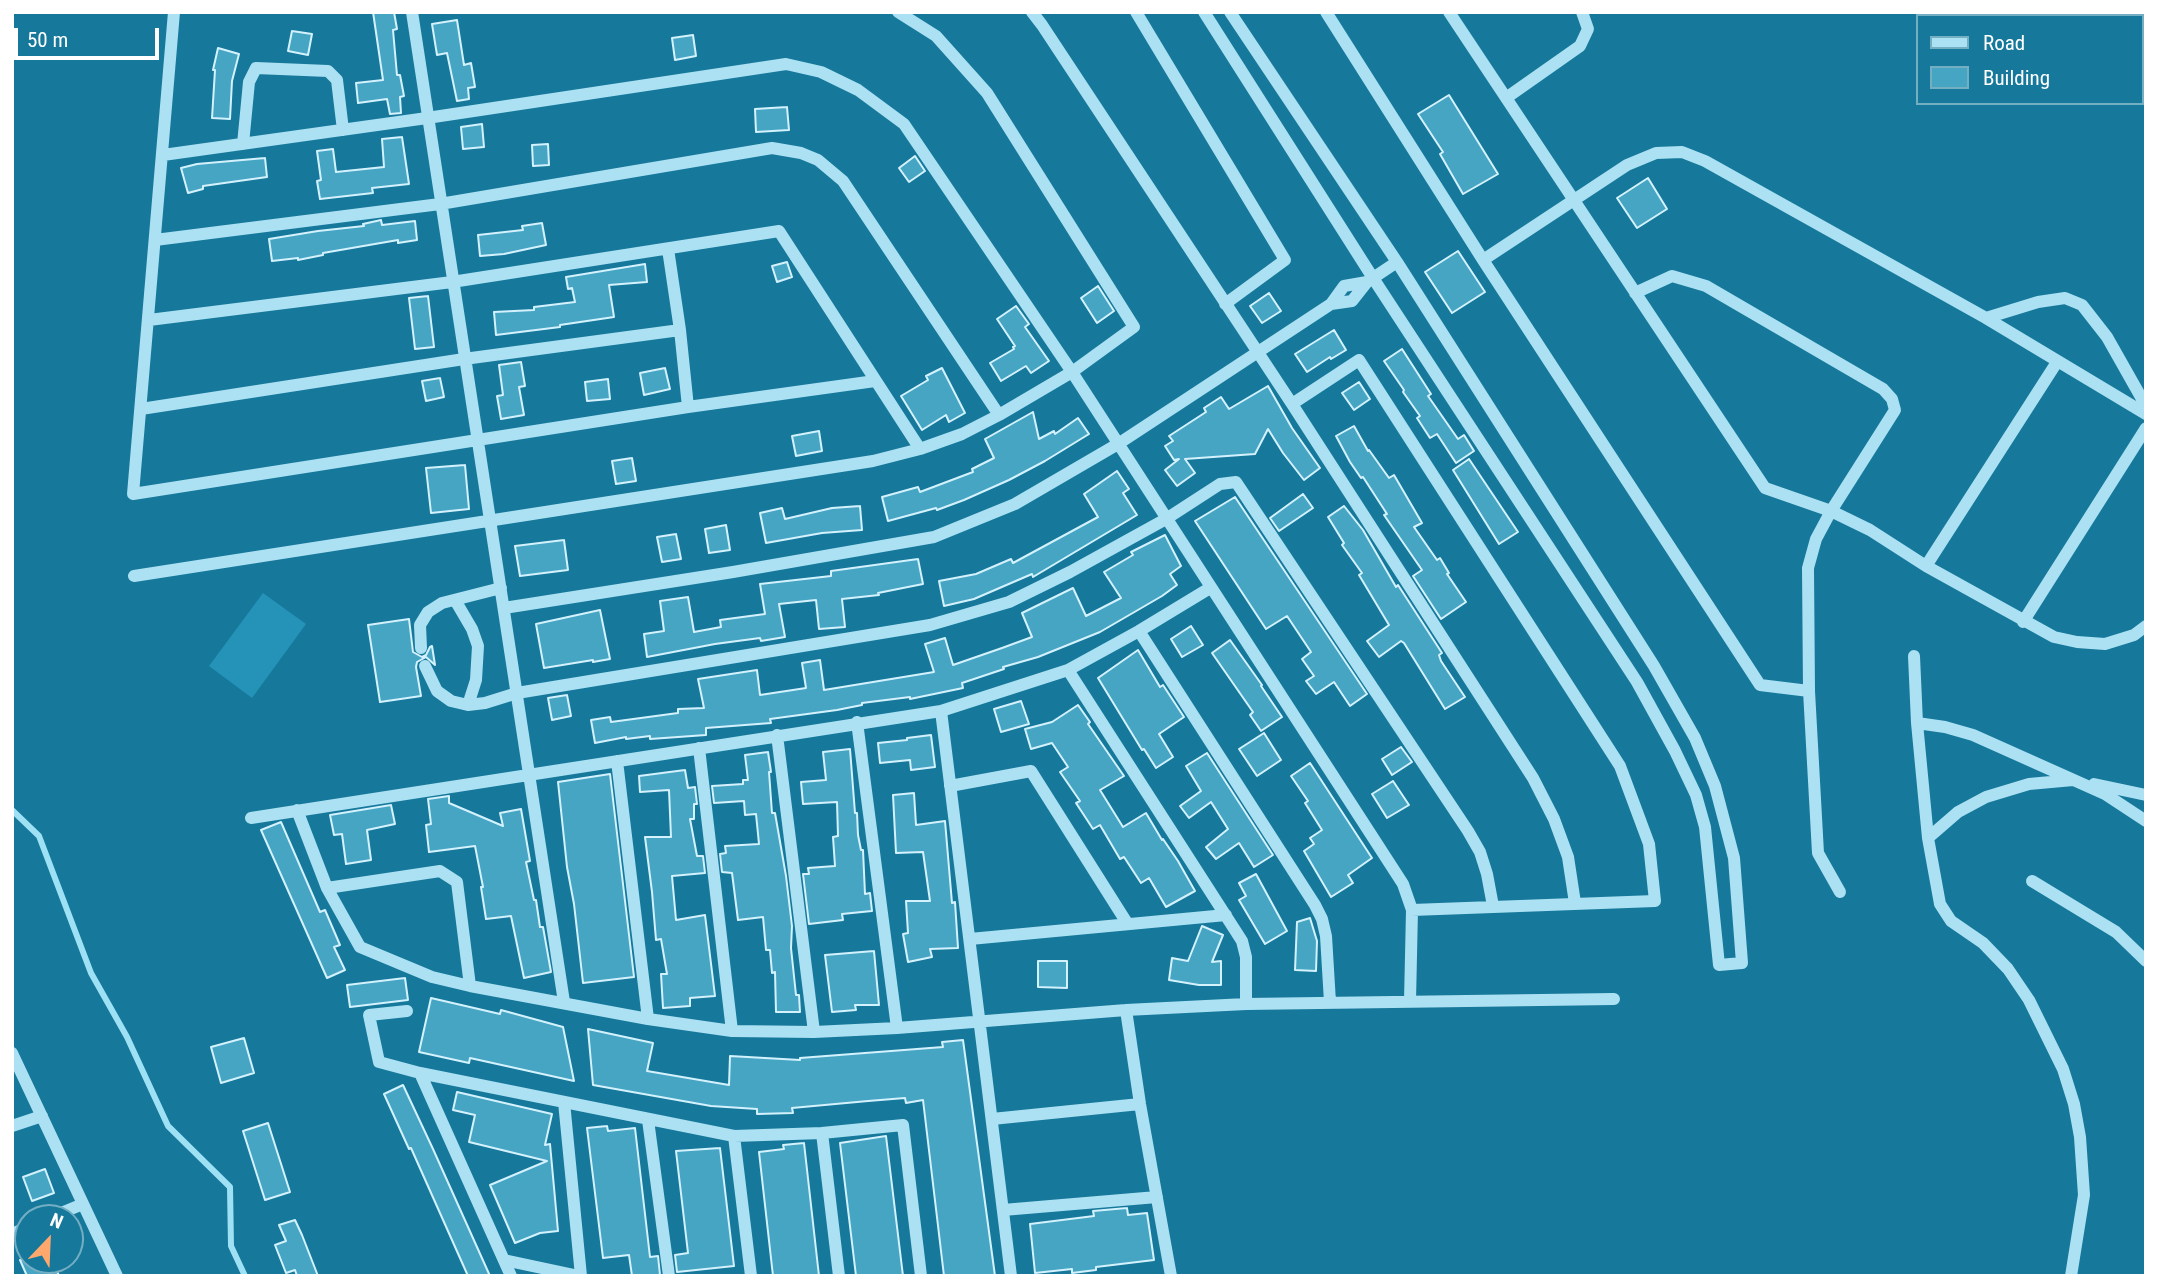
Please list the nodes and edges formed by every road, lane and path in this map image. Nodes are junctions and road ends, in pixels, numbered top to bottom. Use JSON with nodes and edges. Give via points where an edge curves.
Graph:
{"nodes":[{"id":1,"x":173,"y":12,"type":"edge"},
{"id":2,"x":412,"y":12,"type":"edge"},
{"id":3,"x":898,"y":12,"type":"edge"},
{"id":4,"x":1032,"y":12,"type":"edge"},
{"id":5,"x":1136,"y":12,"type":"edge"},
{"id":6,"x":1204,"y":12,"type":"edge"},
{"id":7,"x":1230,"y":12,"type":"edge"},
{"id":8,"x":1326,"y":12,"type":"edge"},
{"id":9,"x":1449,"y":12,"type":"edge"},
{"id":10,"x":1583,"y":12,"type":"edge"},
{"id":11,"x":1506,"y":98,"type":"junction"},
{"id":12,"x":427,"y":118,"type":"junction"},
{"id":13,"x":344,"y":130,"type":"junction"},
{"id":14,"x":243,"y":144,"type":"junction"},
{"id":15,"x":163,"y":155,"type":"junction"},
{"id":16,"x":1573,"y":200,"type":"junction"},
{"id":17,"x":440,"y":204,"type":"junction"},
{"id":18,"x":155,"y":240,"type":"junction"},
{"id":19,"x":668,"y":249,"type":"junction"},
{"id":20,"x":1483,"y":260,"type":"junction"},
{"id":21,"x":1397,"y":262,"type":"junction"},
{"id":22,"x":1370,"y":280,"type":"junction"},
{"id":23,"x":452,"y":282,"type":"junction"},
{"id":24,"x":1635,"y":293,"type":"junction"},
{"id":25,"x":1225,"y":304,"type":"junction"},
{"id":26,"x":1986,"y":318,"type":"junction"},
{"id":27,"x":149,"y":320,"type":"junction"},
{"id":28,"x":680,"y":330,"type":"junction"},
{"id":29,"x":1256,"y":354,"type":"junction"},
{"id":30,"x":464,"y":359,"type":"junction"},
{"id":31,"x":2057,"y":362,"type":"junction"},
{"id":32,"x":1072,"y":372,"type":"junction"},
{"id":33,"x":875,"y":382,"type":"junction"},
{"id":34,"x":1292,"y":404,"type":"junction"},
{"id":35,"x":2146,"y":406,"type":"edge"},
{"id":36,"x":688,"y":408,"type":"junction"},
{"id":37,"x":141,"y":409,"type":"junction"},
{"id":38,"x":2146,"y":414,"type":"edge"},
{"id":39,"x":999,"y":415,"type":"junction"},
{"id":40,"x":2146,"y":428,"type":"edge"},
{"id":41,"x":477,"y":442,"type":"junction"},
{"id":42,"x":1118,"y":444,"type":"junction"},
{"id":43,"x":920,"y":449,"type":"junction"},
{"id":44,"x":1831,"y":511,"type":"junction"},
{"id":45,"x":1166,"y":519,"type":"junction"},
{"id":46,"x":490,"y":522,"type":"junction"},
{"id":47,"x":1926,"y":566,"type":"junction"},
{"id":48,"x":134,"y":576,"type":"dead end"},
{"id":49,"x":1210,"y":587,"type":"junction"},
{"id":50,"x":501,"y":588,"type":"junction"},
{"id":51,"x":455,"y":600,"type":"junction"},
{"id":52,"x":504,"y":608,"type":"junction"},
{"id":53,"x":2023,"y":622,"type":"junction"},
{"id":54,"x":2146,"y":626,"type":"edge"},
{"id":55,"x":1139,"y":631,"type":"junction"},
{"id":56,"x":421,"y":648,"type":"dead end"},
{"id":57,"x":1914,"y":656,"type":"dead end"},
{"id":58,"x":425,"y":666,"type":"dead end"},
{"id":59,"x":1068,"y":670,"type":"junction"},
{"id":60,"x":1809,"y":691,"type":"junction"},
{"id":61,"x":517,"y":693,"type":"junction"},
{"id":62,"x":468,"y":705,"type":"junction"},
{"id":63,"x":941,"y":710,"type":"junction"},
{"id":64,"x":857,"y":722,"type":"junction"},
{"id":65,"x":1917,"y":723,"type":"junction"},
{"id":66,"x":777,"y":735,"type":"junction"},
{"id":67,"x":699,"y":748,"type":"junction"},
{"id":68,"x":617,"y":761,"type":"junction"},
{"id":69,"x":529,"y":775,"type":"junction"},
{"id":70,"x":2076,"y":780,"type":"junction"},
{"id":71,"x":950,"y":786,"type":"junction"},
{"id":72,"x":2146,"y":795,"type":"edge"},
{"id":73,"x":297,"y":810,"type":"junction"},
{"id":74,"x":251,"y":818,"type":"dead end"},
{"id":75,"x":2146,"y":821,"type":"edge"},
{"id":76,"x":1928,"y":838,"type":"junction"},
{"id":77,"x":2032,"y":881,"type":"dead end"},
{"id":78,"x":327,"y":888,"type":"junction"},
{"id":79,"x":1840,"y":892,"type":"dead end"},
{"id":80,"x":1575,"y":903,"type":"junction"},
{"id":81,"x":1493,"y":906,"type":"junction"},
{"id":82,"x":1412,"y":910,"type":"junction"},
{"id":83,"x":1226,"y":915,"type":"junction"},
{"id":84,"x":1127,"y":923,"type":"junction"},
{"id":85,"x":970,"y":939,"type":"junction"},
{"id":86,"x":2146,"y":961,"type":"edge"},
{"id":87,"x":470,"y":986,"type":"junction"},
{"id":88,"x":1614,"y":999,"type":"dead end"},
{"id":89,"x":1410,"y":1001,"type":"junction"},
{"id":90,"x":1330,"y":1002,"type":"junction"},
{"id":91,"x":564,"y":1003,"type":"junction"},
{"id":92,"x":1245,"y":1004,"type":"junction"},
{"id":93,"x":1126,"y":1010,"type":"junction"},
{"id":94,"x":407,"y":1011,"type":"dead end"},
{"id":95,"x":648,"y":1019,"type":"junction"},
{"id":96,"x":979,"y":1021,"type":"junction"},
{"id":97,"x":897,"y":1028,"type":"junction"},
{"id":98,"x":732,"y":1031,"type":"junction"},
{"id":99,"x":814,"y":1032,"type":"junction"},
{"id":100,"x":12,"y":1053,"type":"edge"},
{"id":101,"x":420,"y":1073,"type":"junction"},
{"id":102,"x":564,"y":1102,"type":"junction"},
{"id":103,"x":1140,"y":1104,"type":"junction"},
{"id":104,"x":42,"y":1116,"type":"junction"},
{"id":105,"x":992,"y":1119,"type":"junction"},
{"id":106,"x":648,"y":1120,"type":"junction"},
{"id":107,"x":12,"y":1126,"type":"edge"},
{"id":108,"x":822,"y":1133,"type":"junction"},
{"id":109,"x":734,"y":1136,"type":"junction"},
{"id":110,"x":1157,"y":1198,"type":"junction"},
{"id":111,"x":83,"y":1204,"type":"edge"},
{"id":112,"x":84,"y":1206,"type":"edge"},
{"id":113,"x":1003,"y":1210,"type":"junction"},
{"id":114,"x":504,"y":1260,"type":"junction"},
{"id":115,"x":117,"y":1276,"type":"edge"},
{"id":116,"x":511,"y":1276,"type":"edge"},
{"id":117,"x":580,"y":1276,"type":"edge"},
{"id":118,"x":669,"y":1276,"type":"edge"},
{"id":119,"x":751,"y":1276,"type":"edge"},
{"id":120,"x":839,"y":1276,"type":"edge"},
{"id":121,"x":921,"y":1276,"type":"edge"},
{"id":122,"x":1011,"y":1276,"type":"edge"},
{"id":123,"x":1171,"y":1276,"type":"edge"},
{"id":124,"x":2071,"y":1276,"type":"edge"}],
"edges":[{"from":1,"to":15,"type":"street"},
{"from":2,"to":12,"type":"street"},
{"from":3,"to":32,"type":"street","via":[[936,36],[987,93],[1134,327]]},
{"from":4,"to":25,"type":"street"},
{"from":5,"to":25,"type":"street","via":[[1286,260]]},
{"from":6,"to":22,"type":"street"},
{"from":7,"to":21,"type":"street"},
{"from":8,"to":20,"type":"street"},
{"from":9,"to":11,"type":"street"},
{"from":10,"to":11,"type":"street","via":[[1588,29],[1580,46]]},
{"from":11,"to":16,"type":"street"},
{"from":12,"to":13,"type":"street"},
{"from":12,"to":17,"type":"street"},
{"from":12,"to":32,"type":"street","via":[[786,64],[821,72],[858,90],[904,124]]},
{"from":13,"to":14,"type":"street"},
{"from":13,"to":14,"type":"street","via":[[337,80],[328,71],[256,68],[249,82]]},
{"from":14,"to":15,"type":"street"},
{"from":15,"to":18,"type":"street"},
{"from":16,"to":20,"type":"street"},
{"from":16,"to":24,"type":"street"},
{"from":16,"to":26,"type":"street","via":[[1627,165],[1656,153],[1682,152]]},
{"from":17,"to":18,"type":"street"},
{"from":17,"to":23,"type":"street"},
{"from":17,"to":39,"type":"street","via":[[772,148],[801,153],[818,160],[843,181]]},
{"from":18,"to":27,"type":"street"},
{"from":19,"to":23,"type":"street"},
{"from":19,"to":28,"type":"street"},
{"from":19,"to":33,"type":"street","via":[[779,231]]},
{"from":20,"to":60,"type":"street","via":[[1760,685]]},
{"from":21,"to":22,"type":"street"},
{"from":21,"to":22,"type":"street","via":[[1695,738],[1715,786],[1734,858],[1742,963],[1719,965],[1705,827],[1675,751],[1637,682]]},
{"from":22,"to":29,"type":"street","via":[[1344,286],[1331,304]]},
{"from":23,"to":27,"type":"street"},
{"from":23,"to":30,"type":"street"},
{"from":24,"to":44,"type":"street","via":[[1765,488]]},
{"from":24,"to":44,"type":"street","via":[[1672,276],[1706,286],[1892,398],[1895,410]]},
{"from":25,"to":29,"type":"street"},
{"from":26,"to":31,"type":"street"},
{"from":26,"to":35,"type":"street","via":[[2065,298],[2082,305],[2107,337]]},
{"from":27,"to":37,"type":"street"},
{"from":28,"to":30,"type":"street"},
{"from":28,"to":36,"type":"street"},
{"from":29,"to":34,"type":"street"},
{"from":29,"to":42,"type":"street"},
{"from":30,"to":37,"type":"street"},
{"from":30,"to":41,"type":"street"},
{"from":31,"to":38,"type":"street"},
{"from":31,"to":47,"type":"street"},
{"from":32,"to":39,"type":"street"},
{"from":32,"to":42,"type":"street"},
{"from":33,"to":36,"type":"street"},
{"from":33,"to":43,"type":"street"},
{"from":34,"to":80,"type":"street","via":[[1533,778],[1568,857]]},
{"from":34,"to":80,"type":"street","via":[[1359,360],[1620,766],[1649,844],[1655,901]]},
{"from":36,"to":41,"type":"street"},
{"from":37,"to":41,"type":"street","via":[[133,494]]},
{"from":39,"to":43,"type":"street"},
{"from":40,"to":53,"type":"street"},
{"from":41,"to":46,"type":"street"},
{"from":42,"to":45,"type":"street"},
{"from":42,"to":52,"type":"street","via":[[1015,504],[934,537]]},
{"from":43,"to":46,"type":"street","via":[[873,461]]},
{"from":44,"to":47,"type":"street"},
{"from":44,"to":60,"type":"street","via":[[1808,568]]},
{"from":45,"to":49,"type":"street"},
{"from":45,"to":61,"type":"street","via":[[1009,602],[930,625]]},
{"from":45,"to":81,"type":"street","via":[[1220,484],[1236,482],[1468,831],[1484,863]]},
{"from":46,"to":48,"type":"street"},
{"from":46,"to":50,"type":"street"},
{"from":47,"to":53,"type":"street"},
{"from":49,"to":55,"type":"street"},
{"from":49,"to":82,"type":"street","via":[[1402,884]]},
{"from":50,"to":51,"type":"street"},
{"from":50,"to":52,"type":"street"},
{"from":51,"to":56,"type":"street","via":[[428,612],[420,625]]},
{"from":51,"to":62,"type":"street","via":[[478,646],[476,680]]},
{"from":52,"to":61,"type":"street"},
{"from":53,"to":54,"type":"street","via":[[2054,637],[2105,644]]},
{"from":55,"to":59,"type":"street"},
{"from":55,"to":90,"type":"street","via":[[1315,905],[1326,936]]},
{"from":57,"to":65,"type":"street"},
{"from":58,"to":62,"type":"street","via":[[437,691]]},
{"from":59,"to":63,"type":"street"},
{"from":59,"to":83,"type":"street"},
{"from":60,"to":79,"type":"street","via":[[1818,853]]},
{"from":61,"to":62,"type":"street"},
{"from":61,"to":69,"type":"street"},
{"from":63,"to":64,"type":"street"},
{"from":63,"to":71,"type":"street"},
{"from":64,"to":66,"type":"street"},
{"from":64,"to":97,"type":"street"},
{"from":65,"to":70,"type":"street","via":[[1973,735]]},
{"from":65,"to":76,"type":"street"},
{"from":66,"to":67,"type":"street"},
{"from":66,"to":99,"type":"street"},
{"from":67,"to":68,"type":"street"},
{"from":67,"to":98,"type":"street"},
{"from":68,"to":69,"type":"street"},
{"from":68,"to":95,"type":"street"},
{"from":69,"to":73,"type":"street"},
{"from":69,"to":91,"type":"street"},
{"from":70,"to":72,"type":"street"},
{"from":70,"to":75,"type":"street"},
{"from":70,"to":76,"type":"street","via":[[2029,784],[1986,797],[1958,812]]},
{"from":71,"to":84,"type":"street","via":[[1031,771]]},
{"from":71,"to":85,"type":"street"},
{"from":73,"to":74,"type":"street"},
{"from":73,"to":78,"type":"street"},
{"from":76,"to":124,"type":"street","via":[[1940,904],[1951,921],[1983,943],[2008,969],[2063,1069],[2080,1138],[2084,1195]]},
{"from":77,"to":86,"type":"street","via":[[2116,932]]},
{"from":78,"to":87,"type":"street","via":[[360,947]]},
{"from":78,"to":87,"type":"street","via":[[440,871],[457,882]]},
{"from":80,"to":81,"type":"street"},
{"from":81,"to":82,"type":"street"},
{"from":82,"to":89,"type":"street"},
{"from":83,"to":84,"type":"street"},
{"from":83,"to":92,"type":"street","via":[[1247,957]]},
{"from":84,"to":85,"type":"street"},
{"from":85,"to":96,"type":"street"},
{"from":87,"to":91,"type":"street"},
{"from":88,"to":89,"type":"street"},
{"from":89,"to":90,"type":"street"},
{"from":90,"to":92,"type":"street"},
{"from":91,"to":95,"type":"street"},
{"from":92,"to":93,"type":"street"},
{"from":93,"to":96,"type":"street"},
{"from":93,"to":103,"type":"street"},
{"from":94,"to":101,"type":"street","via":[[369,1015],[379,1062]]},
{"from":95,"to":98,"type":"street"},
{"from":96,"to":97,"type":"street"},
{"from":96,"to":105,"type":"street"},
{"from":97,"to":99,"type":"street"},
{"from":98,"to":99,"type":"street"},
{"from":100,"to":104,"type":"street"},
{"from":101,"to":102,"type":"street"},
{"from":101,"to":114,"type":"street"},
{"from":102,"to":106,"type":"street"},
{"from":102,"to":117,"type":"street"},
{"from":103,"to":105,"type":"street"},
{"from":103,"to":110,"type":"street"},
{"from":104,"to":107,"type":"street"},
{"from":104,"to":111,"type":"street"},
{"from":105,"to":113,"type":"street"},
{"from":106,"to":109,"type":"street"},
{"from":106,"to":118,"type":"street"},
{"from":108,"to":109,"type":"street"},
{"from":108,"to":120,"type":"street"},
{"from":108,"to":121,"type":"street","via":[[903,1125]]},
{"from":109,"to":119,"type":"street"},
{"from":110,"to":113,"type":"street"},
{"from":110,"to":123,"type":"street"},
{"from":112,"to":115,"type":"street"},
{"from":113,"to":122,"type":"street"},
{"from":114,"to":116,"type":"street"},
{"from":114,"to":117,"type":"street"}]}
